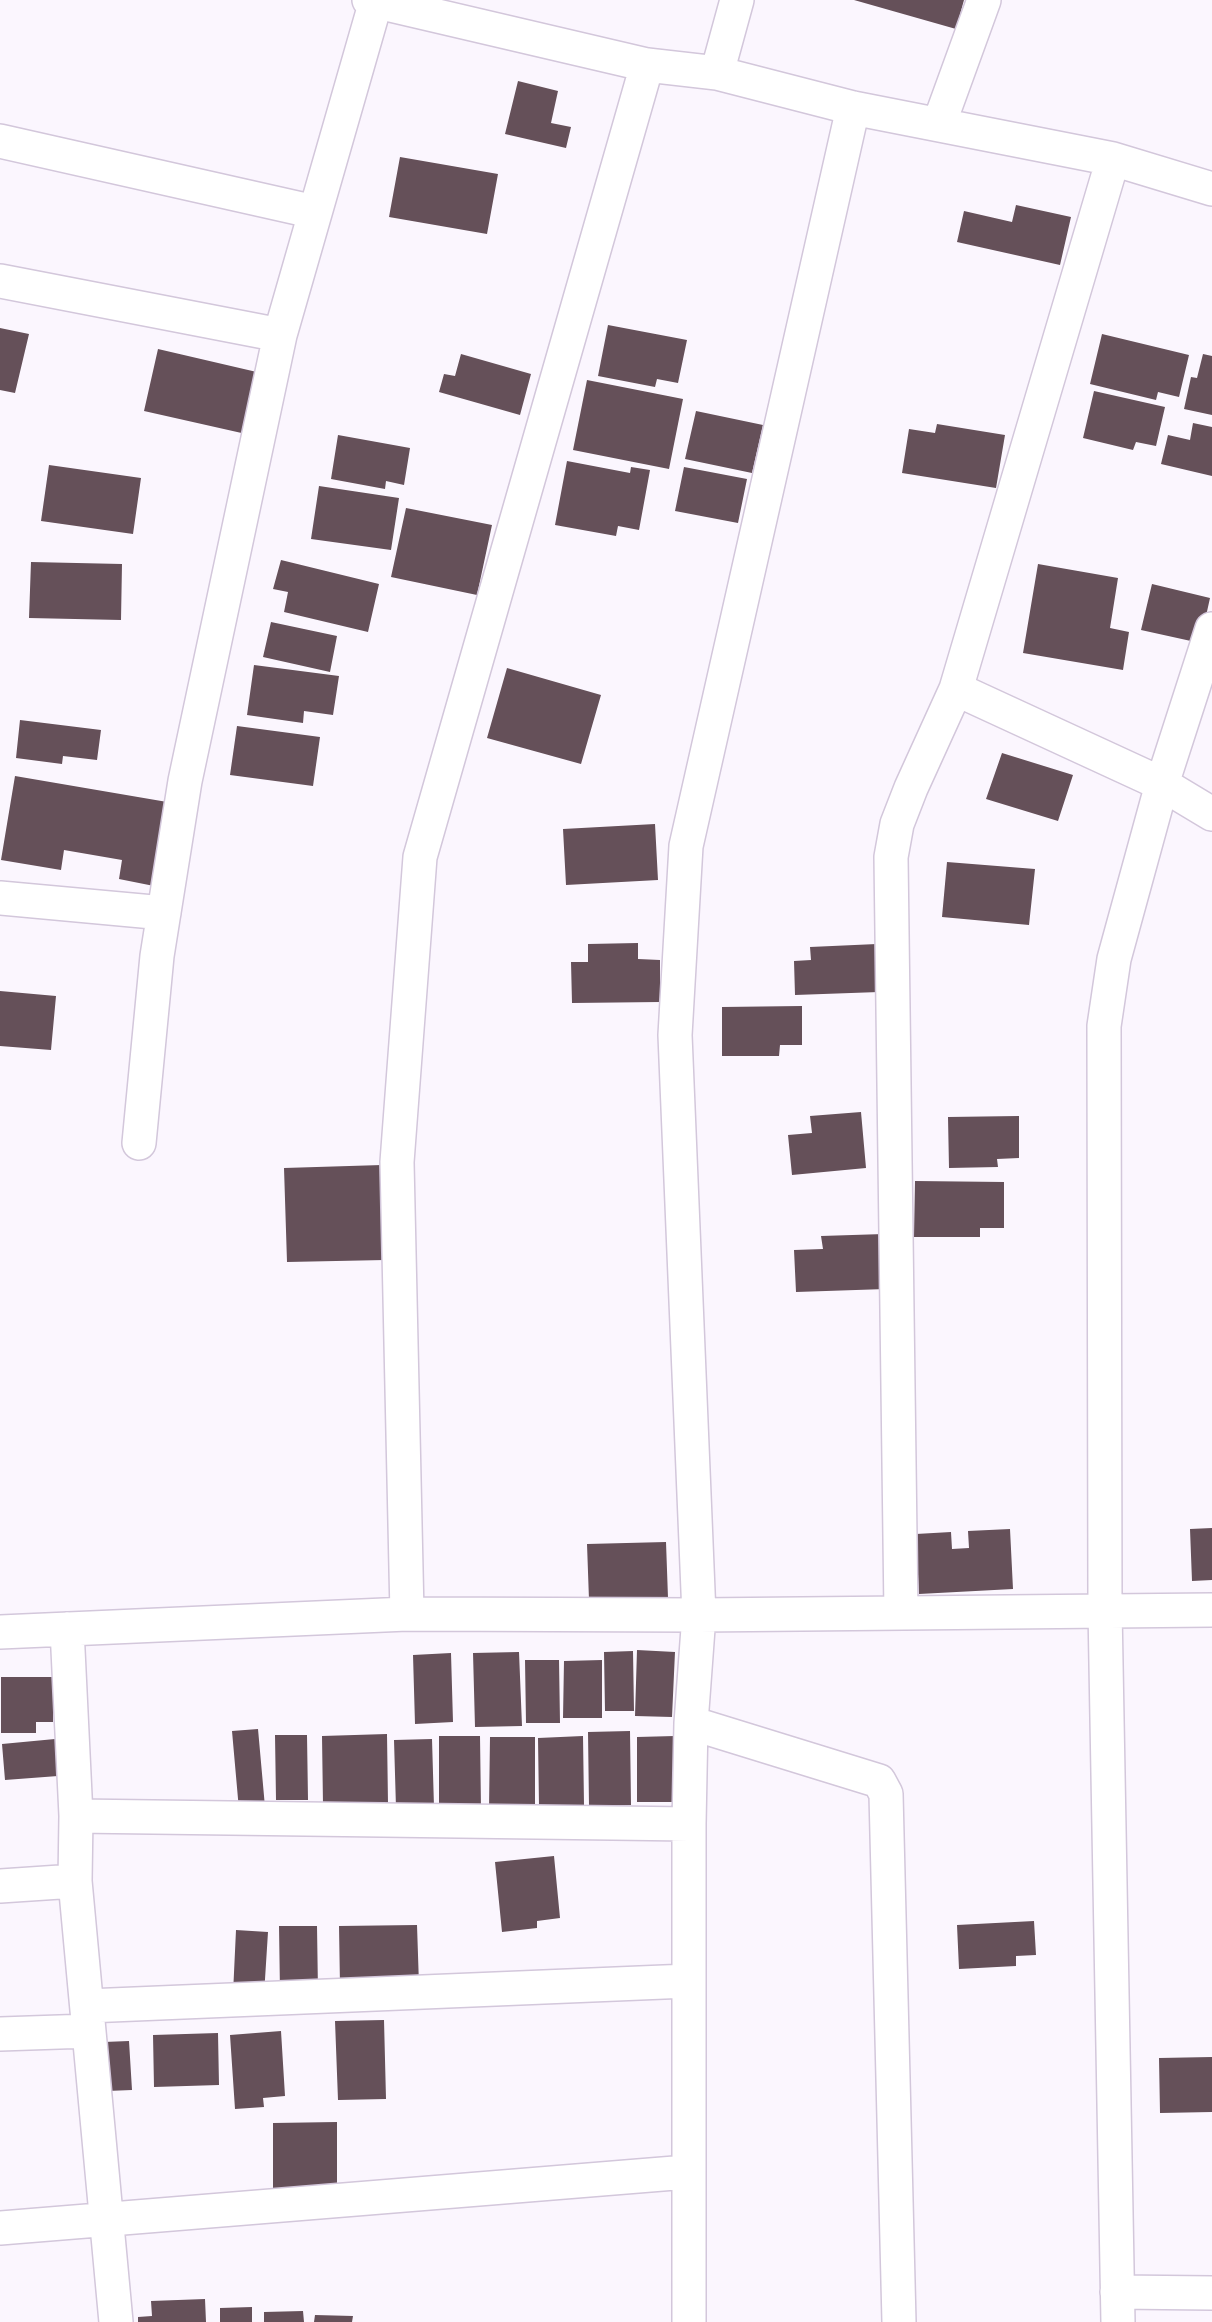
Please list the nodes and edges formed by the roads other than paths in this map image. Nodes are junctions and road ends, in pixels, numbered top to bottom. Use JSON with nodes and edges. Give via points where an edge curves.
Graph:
{"nodes":[{"id":1,"x":737,"y":0,"type":"edge"},
{"id":2,"x":984,"y":0,"type":"edge"},
{"id":3,"x":372,"y":1,"type":"edge"},
{"id":4,"x":647,"y":65,"type":"junction"},
{"id":5,"x":717,"y":74,"type":"junction"},
{"id":6,"x":853,"y":108,"type":"junction"},
{"id":7,"x":939,"y":123,"type":"junction"},
{"id":8,"x":0,"y":141,"type":"edge"},
{"id":9,"x":1113,"y":159,"type":"junction"},
{"id":10,"x":1212,"y":189,"type":"edge"},
{"id":11,"x":315,"y":212,"type":"junction"},
{"id":12,"x":0,"y":281,"type":"edge"},
{"id":13,"x":280,"y":335,"type":"junction"},
{"id":14,"x":1212,"y":629,"type":"edge"},
{"id":15,"x":956,"y":689,"type":"junction"},
{"id":16,"x":1162,"y":784,"type":"junction"},
{"id":17,"x":1212,"y":814,"type":"edge"},
{"id":18,"x":0,"y":898,"type":"edge"},
{"id":19,"x":164,"y":913,"type":"junction"},
{"id":20,"x":139,"y":1143,"type":"dead end"},
{"id":21,"x":1105,"y":1609,"type":"junction"},
{"id":22,"x":1212,"y":1610,"type":"edge"},
{"id":23,"x":901,"y":1613,"type":"junction"},
{"id":24,"x":407,"y":1614,"type":"junction"},
{"id":25,"x":699,"y":1615,"type":"junction"},
{"id":26,"x":67,"y":1629,"type":"junction"},
{"id":27,"x":0,"y":1632,"type":"edge"},
{"id":28,"x":691,"y":1723,"type":"junction"},
{"id":29,"x":76,"y":1816,"type":"junction"},
{"id":30,"x":689,"y":1824,"type":"junction"},
{"id":31,"x":75,"y":1881,"type":"junction"},
{"id":32,"x":0,"y":1886,"type":"edge"},
{"id":33,"x":688,"y":1981,"type":"junction"},
{"id":34,"x":88,"y":2018,"type":"junction"},
{"id":35,"x":0,"y":2034,"type":"edge"},
{"id":36,"x":687,"y":2172,"type":"junction"},
{"id":37,"x":105,"y":2219,"type":"junction"},
{"id":38,"x":0,"y":2228,"type":"edge"},
{"id":39,"x":1212,"y":2293,"type":"edge"},
{"id":40,"x":1117,"y":2307,"type":"edge"},
{"id":41,"x":116,"y":2322,"type":"edge"},
{"id":42,"x":689,"y":2322,"type":"edge"},
{"id":43,"x":899,"y":2322,"type":"edge"}],
"edges":[{"from":1,"to":5,"type":"street"},
{"from":2,"to":7,"type":"street"},
{"from":3,"to":4,"type":"street"},
{"from":3,"to":11,"type":"street"},
{"from":4,"to":5,"type":"street"},
{"from":4,"to":24,"type":"street","via":[[420,856],[398,1162]]},
{"from":5,"to":6,"type":"street"},
{"from":6,"to":7,"type":"street"},
{"from":6,"to":25,"type":"street","via":[[686,846],[675,1035]]},
{"from":7,"to":9,"type":"street"},
{"from":8,"to":11,"type":"street"},
{"from":9,"to":10,"type":"street"},
{"from":9,"to":15,"type":"street"},
{"from":11,"to":13,"type":"street"},
{"from":12,"to":13,"type":"street"},
{"from":13,"to":19,"type":"street","via":[[185,781]]},
{"from":14,"to":16,"type":"street"},
{"from":15,"to":16,"type":"street"},
{"from":15,"to":23,"type":"street","via":[[907,796],[891,856]]},
{"from":16,"to":17,"type":"street"},
{"from":16,"to":21,"type":"street","via":[[1114,959],[1104,1026]]},
{"from":18,"to":19,"type":"street"},
{"from":19,"to":20,"type":"street"},
{"from":21,"to":22,"type":"street"},
{"from":21,"to":23,"type":"street"},
{"from":21,"to":40,"type":"street"},
{"from":23,"to":25,"type":"street"},
{"from":24,"to":25,"type":"street"},
{"from":24,"to":26,"type":"street"},
{"from":25,"to":28,"type":"street"},
{"from":26,"to":27,"type":"street"},
{"from":26,"to":29,"type":"street"},
{"from":28,"to":30,"type":"street"},
{"from":28,"to":43,"type":"street","via":[[879,1780],[886,1794]]},
{"from":29,"to":30,"type":"street"},
{"from":29,"to":31,"type":"street"},
{"from":30,"to":33,"type":"street"},
{"from":31,"to":32,"type":"street"},
{"from":31,"to":34,"type":"street"},
{"from":33,"to":34,"type":"street"},
{"from":33,"to":36,"type":"street"},
{"from":34,"to":35,"type":"street"},
{"from":34,"to":37,"type":"street"},
{"from":36,"to":37,"type":"street"},
{"from":36,"to":42,"type":"street"},
{"from":37,"to":38,"type":"street"},
{"from":37,"to":41,"type":"street"},
{"from":39,"to":40,"type":"street"}]}
